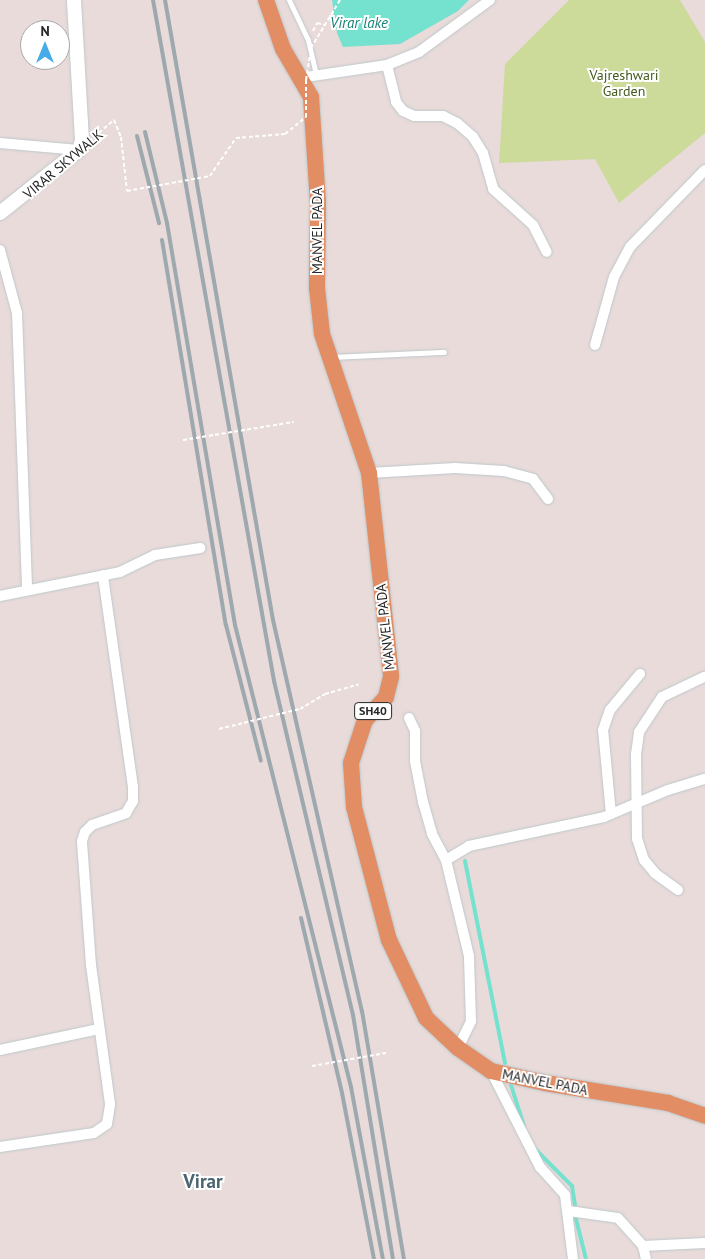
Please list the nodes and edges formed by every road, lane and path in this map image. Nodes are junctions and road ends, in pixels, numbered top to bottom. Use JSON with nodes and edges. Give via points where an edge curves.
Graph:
{"nodes":[{"id":1,"x":74,"y":0,"type":"edge"},
{"id":2,"x":266,"y":0,"type":"edge"},
{"id":3,"x":290,"y":0,"type":"edge"},
{"id":4,"x":340,"y":0,"type":"edge"},
{"id":5,"x":490,"y":0,"type":"edge"},
{"id":6,"x":326,"y":25,"type":"junction"},
{"id":7,"x":308,"y":40,"type":"junction"},
{"id":8,"x":386,"y":65,"type":"junction"},
{"id":9,"x":316,"y":76,"type":"junction"},
{"id":10,"x":299,"y":78,"type":"junction"},
{"id":11,"x":0,"y":143,"type":"edge"},
{"id":12,"x":79,"y":150,"type":"junction"},
{"id":13,"x":705,"y":170,"type":"edge"},
{"id":14,"x":0,"y":213,"type":"edge"},
{"id":15,"x":0,"y":217,"type":"edge"},
{"id":16,"x":0,"y":250,"type":"edge"},
{"id":17,"x":547,"y":252,"type":"dead end"},
{"id":18,"x":595,"y":344,"type":"dead end"},
{"id":19,"x":444,"y":352,"type":"dead end"},
{"id":20,"x":327,"y":357,"type":"junction"},
{"id":21,"x":294,"y":422,"type":"dead end"},
{"id":22,"x":183,"y":440,"type":"dead end"},
{"id":23,"x":369,"y":473,"type":"junction"},
{"id":24,"x":548,"y":499,"type":"dead end"},
{"id":25,"x":200,"y":548,"type":"dead end"},
{"id":26,"x":103,"y":575,"type":"junction"},
{"id":27,"x":27,"y":590,"type":"junction"},
{"id":28,"x":0,"y":596,"type":"edge"},
{"id":29,"x":640,"y":674,"type":"dead end"},
{"id":30,"x":704,"y":677,"type":"edge"},
{"id":31,"x":359,"y":684,"type":"dead end"},
{"id":32,"x":409,"y":718,"type":"dead end"},
{"id":33,"x":219,"y":729,"type":"dead end"},
{"id":34,"x":705,"y":779,"type":"edge"},
{"id":35,"x":636,"y":804,"type":"junction"},
{"id":36,"x":611,"y":814,"type":"junction"},
{"id":37,"x":446,"y":860,"type":"junction"},
{"id":38,"x":678,"y":890,"type":"dead end"},
{"id":39,"x":99,"y":1029,"type":"junction"},
{"id":40,"x":458,"y":1048,"type":"junction"},
{"id":41,"x":0,"y":1050,"type":"edge"},
{"id":42,"x":386,"y":1053,"type":"dead end"},
{"id":43,"x":312,"y":1066,"type":"dead end"},
{"id":44,"x":491,"y":1071,"type":"junction"},
{"id":45,"x":705,"y":1116,"type":"edge"},
{"id":46,"x":0,"y":1147,"type":"edge"},
{"id":47,"x":569,"y":1212,"type":"junction"},
{"id":48,"x":705,"y":1243,"type":"edge"},
{"id":49,"x":643,"y":1246,"type":"junction"},
{"id":50,"x":573,"y":1259,"type":"edge"},
{"id":51,"x":646,"y":1259,"type":"edge"}],
"edges":[{"from":1,"to":12,"type":"street","via":[[82,140]]},
{"from":2,"to":10,"type":"main road","via":[[283,49]]},
{"from":3,"to":7,"type":"lane"},
{"from":4,"to":6,"type":"path","name":"VIRAR SKYWALK","bridge":true},
{"from":5,"to":8,"type":"street","via":[[419,52]]},
{"from":6,"to":7,"type":"path","via":[[317,23]]},
{"from":6,"to":15,"type":"path","name":"VIRAR SKYWALK","bridge":true,"via":[[311,48],[306,80],[306,117],[284,134],[236,138],[210,176],[127,191],[121,137],[114,120]]},
{"from":7,"to":9,"type":"lane"},
{"from":8,"to":9,"type":"street"},
{"from":8,"to":17,"type":"street","via":[[396,102],[403,111],[414,116],[443,116],[473,137],[483,153],[494,190],[533,225]]},
{"from":9,"to":10,"type":"street"},
{"from":10,"to":20,"type":"main road","name":"MANVEL PADA","number":"SH40","via":[[311,98],[318,203],[317,288]]},
{"from":11,"to":12,"type":"street"},
{"from":12,"to":14,"type":"street"},
{"from":13,"to":18,"type":"street","via":[[630,247],[614,277]]},
{"from":16,"to":27,"type":"street","via":[[17,313]]},
{"from":19,"to":20,"type":"lane"},
{"from":20,"to":23,"type":"main road","name":"MANVEL PADA","number":"SH40"},
{"from":21,"to":22,"type":"path","bridge":true},
{"from":23,"to":24,"type":"street","via":[[455,468],[504,471],[533,479]]},
{"from":23,"to":40,"type":"main road","name":"MANVEL PADA","number":"SH40","via":[[390,677],[386,697],[365,720],[357,741],[351,763],[354,807],[389,940],[426,1018]]},
{"from":25,"to":26,"type":"street","via":[[155,556],[120,572]]},
{"from":26,"to":27,"type":"street"},
{"from":26,"to":39,"type":"street","via":[[133,801],[126,813],[92,825],[82,841]]},
{"from":27,"to":28,"type":"street"},
{"from":29,"to":36,"type":"street","via":[[610,710],[603,730]]},
{"from":30,"to":35,"type":"street","via":[[662,697],[639,732]]},
{"from":31,"to":33,"type":"path","bridge":true,"via":[[326,694],[300,709]]},
{"from":32,"to":37,"type":"street","via":[[415,731],[415,761],[423,802],[432,834]]},
{"from":34,"to":35,"type":"street"},
{"from":35,"to":36,"type":"street"},
{"from":35,"to":38,"type":"street","via":[[636,839],[644,860]]},
{"from":36,"to":37,"type":"street","via":[[552,830],[469,846]]},
{"from":37,"to":40,"type":"street","via":[[469,956],[471,1021]]},
{"from":39,"to":41,"type":"street"},
{"from":39,"to":46,"type":"street","via":[[109,1081],[107,1124],[94,1133]]},
{"from":40,"to":44,"type":"main road","name":"MANVEL PADA","number":"SH40"},
{"from":42,"to":43,"type":"path","bridge":true},
{"from":44,"to":45,"type":"main road","name":"MANVEL PADA","number":"SH40","via":[[668,1103]]},
{"from":44,"to":47,"type":"street","via":[[540,1167],[565,1194]]},
{"from":47,"to":49,"type":"street","via":[[618,1218]]},
{"from":47,"to":50,"type":"street"},
{"from":48,"to":49,"type":"street"},
{"from":49,"to":51,"type":"street"}]}
